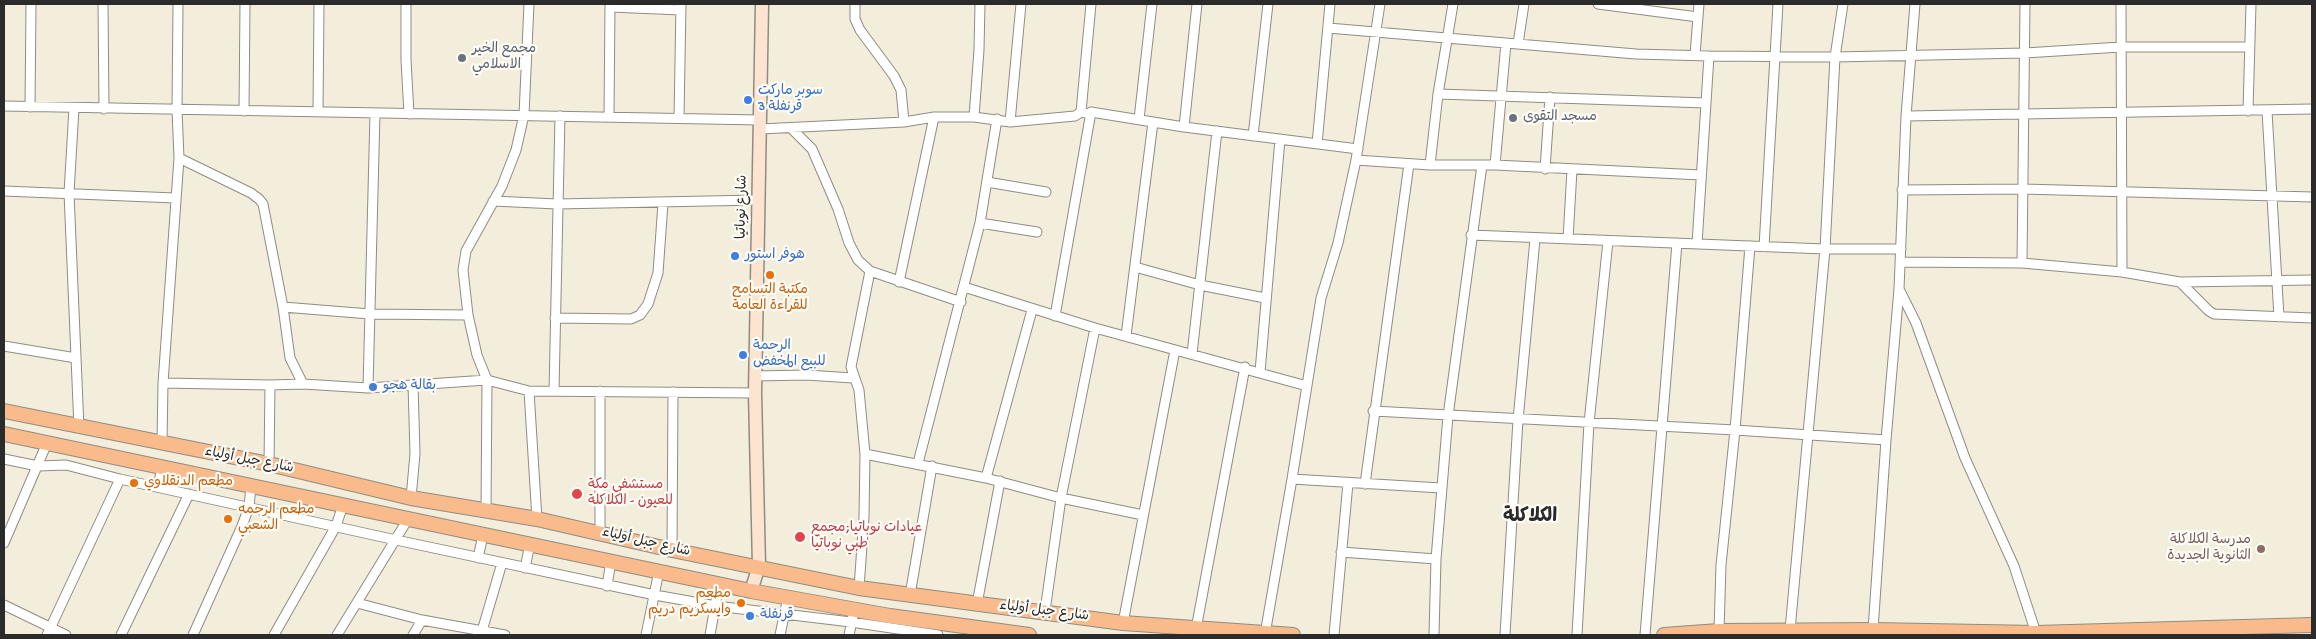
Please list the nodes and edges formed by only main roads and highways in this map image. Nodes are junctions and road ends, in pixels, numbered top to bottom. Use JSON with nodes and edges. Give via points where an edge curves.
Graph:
{"nodes":[{"id":1,"x":4,"y":411,"type":"edge"},
{"id":2,"x":4,"y":434,"type":"edge"},
{"id":3,"x":2312,"y":625,"type":"edge"},
{"id":4,"x":926,"y":630,"type":"edge"},
{"id":5,"x":983,"y":633,"type":"edge"},
{"id":6,"x":1029,"y":635,"type":"edge"},
{"id":7,"x":1294,"y":635,"type":"edge"},
{"id":8,"x":1664,"y":635,"type":"edge"}],
"edges":[{"from":1,"to":7,"type":"main road","name":"شارع جبل أولياء","via":[[269,464],[411,498],[538,519],[859,588],[1123,623]]},
{"from":2,"to":4,"type":"main road","name":"شارع جبل أولياء","via":[[788,597],[853,616]]},
{"from":3,"to":8,"type":"main road","via":[[2036,633],[1790,630]]},
{"from":4,"to":5,"type":"main road","name":"شارع جبل أولياء"},
{"from":5,"to":6,"type":"main road","name":"شارع جبل أولياء"}]}
